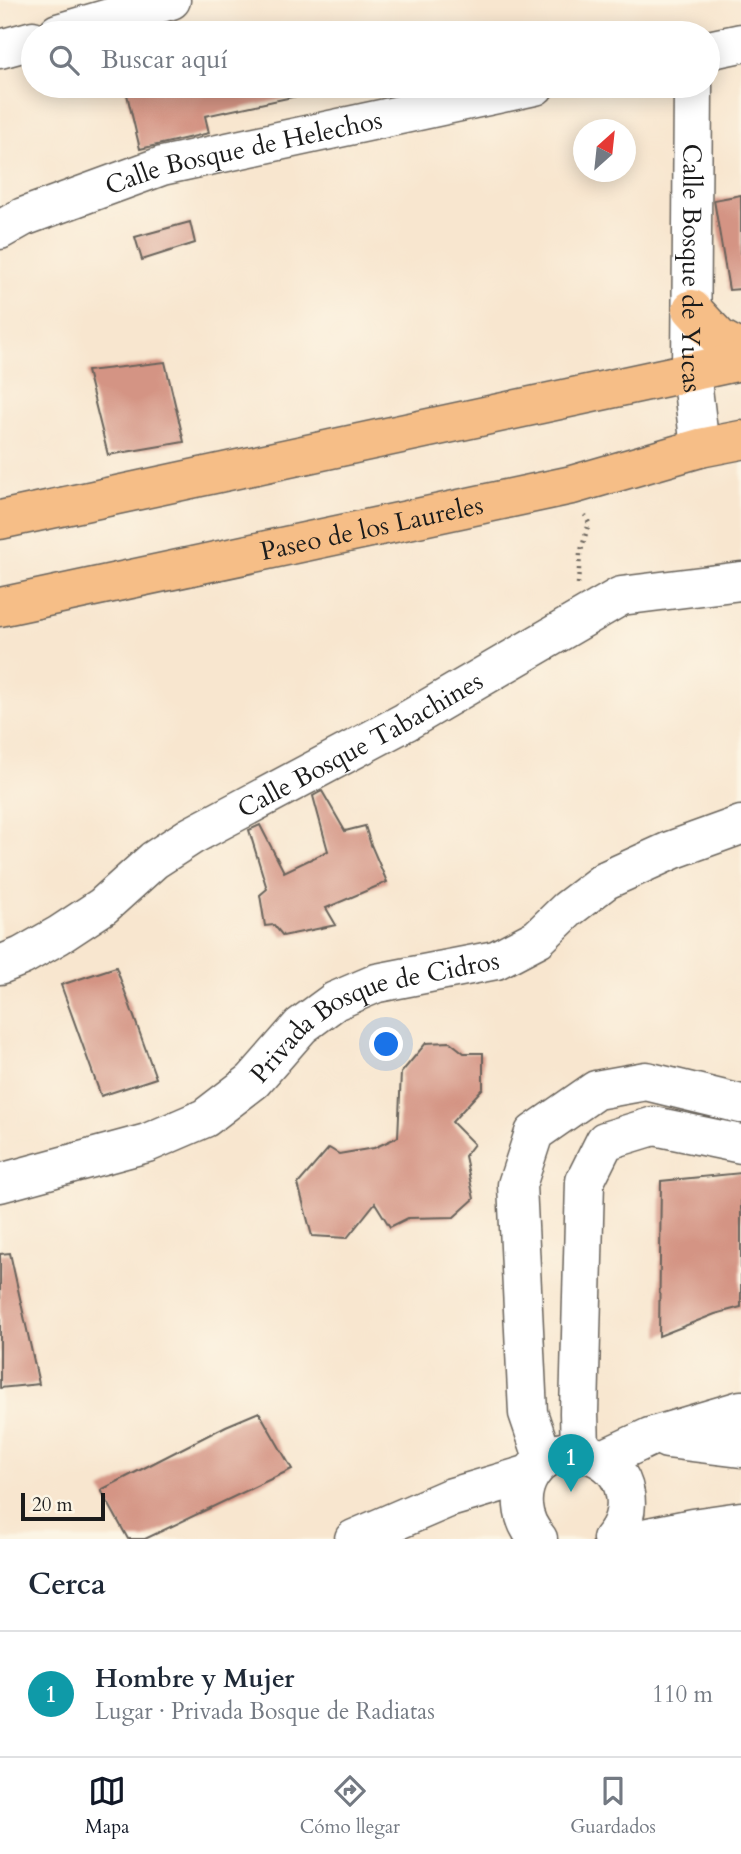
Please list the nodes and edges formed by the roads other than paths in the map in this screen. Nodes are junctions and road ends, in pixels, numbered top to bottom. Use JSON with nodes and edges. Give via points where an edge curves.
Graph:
{"nodes":[{"id":1,"x":171,"y":0,"type":"edge"},
{"id":2,"x":99,"y":21,"type":"edge"},
{"id":3,"x":21,"y":43,"type":"edge"},
{"id":4,"x":741,"y":43,"type":"edge"},
{"id":5,"x":720,"y":47,"type":"edge"},
{"id":6,"x":0,"y":49,"type":"edge"},
{"id":7,"x":479,"y":98,"type":"edge"},
{"id":8,"x":694,"y":98,"type":"edge"},
{"id":9,"x":0,"y":230,"type":"edge"},
{"id":10,"x":692,"y":309,"type":"junction"},
{"id":11,"x":741,"y":350,"type":"edge"},
{"id":12,"x":741,"y":361,"type":"edge"},
{"id":13,"x":691,"y":372,"type":"junction"},
{"id":14,"x":741,"y":440,"type":"edge"},
{"id":15,"x":700,"y":448,"type":"junction"},
{"id":16,"x":0,"y":520,"type":"edge"},
{"id":17,"x":741,"y":581,"type":"edge"},
{"id":18,"x":0,"y":607,"type":"edge"},
{"id":19,"x":741,"y":824,"type":"edge"},
{"id":20,"x":0,"y":965,"type":"edge"},
{"id":21,"x":741,"y":1104,"type":"edge"},
{"id":22,"x":741,"y":1144,"type":"edge"},
{"id":23,"x":0,"y":1183,"type":"edge"},
{"id":24,"x":741,"y":1410,"type":"edge"},
{"id":25,"x":650,"y":1437,"type":"junction"},
{"id":26,"x":741,"y":1448,"type":"edge"},
{"id":27,"x":592,"y":1455,"type":"junction"},
{"id":28,"x":537,"y":1467,"type":"junction"},
{"id":29,"x":741,"y":1504,"type":"edge"},
{"id":30,"x":741,"y":1521,"type":"edge"},
{"id":31,"x":692,"y":1528,"type":"junction"},
{"id":32,"x":354,"y":1539,"type":"edge"},
{"id":33,"x":538,"y":1539,"type":"edge"},
{"id":34,"x":611,"y":1539,"type":"edge"},
{"id":35,"x":638,"y":1539,"type":"edge"}],
"edges":[{"from":1,"to":2,"type":"street"},
{"from":3,"to":6,"type":"street"},
{"from":4,"to":5,"type":"street"},
{"from":7,"to":9,"type":"street","name":"Calle Bosque de Helechos","via":[[162,166],[23,216]]},
{"from":8,"to":10,"type":"street","name":"Calle Bosque de Yucas"},
{"from":10,"to":11,"type":"main road","via":[[719,338]]},
{"from":10,"to":13,"type":"street","name":"Calle Bosque de Yucas"},
{"from":12,"to":13,"type":"main road"},
{"from":13,"to":15,"type":"street","name":"Calle Bosque de Yucas"},
{"from":13,"to":16,"type":"main road"},
{"from":14,"to":15,"type":"main road","name":"Paseo de los Laureles"},
{"from":15,"to":18,"type":"main road","name":"Paseo de los Laureles","via":[[572,485]]},
{"from":17,"to":20,"type":"street","name":"Calle Bosque Tabachines","via":[[621,596],[405,722],[191,836],[155,860],[103,906],[60,935]]},
{"from":19,"to":23,"type":"street","name":"Privada Bosque de Cidros","via":[[606,880],[538,938],[496,960],[377,983],[335,1000],[301,1026],[254,1081],[205,1118],[147,1143]]},
{"from":21,"to":28,"type":"street","via":[[646,1081],[596,1090],[534,1133],[517,1185],[528,1413]]},
{"from":22,"to":27,"type":"street","via":[[654,1126],[605,1141],[585,1181],[579,1413]]},
{"from":24,"to":25,"type":"street"},
{"from":25,"to":26,"type":"street"},
{"from":25,"to":27,"type":"street"},
{"from":27,"to":28,"type":"street","via":[[561,1452]]},
{"from":27,"to":34,"type":"street","via":[[616,1471],[624,1486],[624,1519]]},
{"from":28,"to":32,"type":"street"},
{"from":28,"to":33,"type":"street","via":[[523,1492],[522,1511]]},
{"from":29,"to":31,"type":"street"},
{"from":30,"to":31,"type":"street"},
{"from":31,"to":35,"type":"street"}]}
